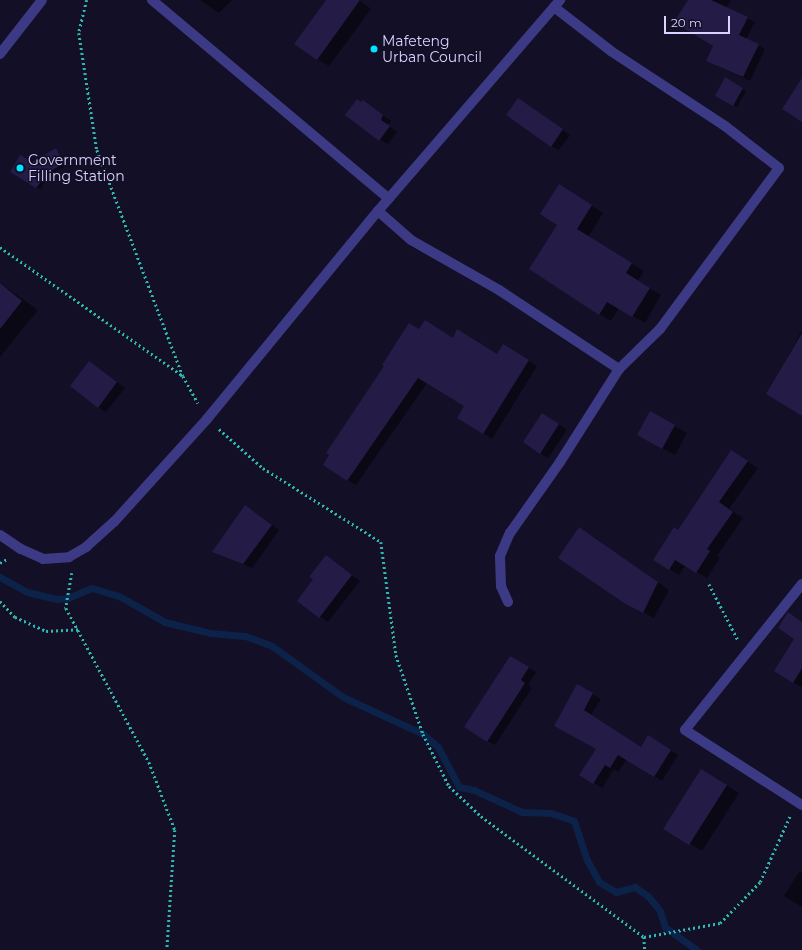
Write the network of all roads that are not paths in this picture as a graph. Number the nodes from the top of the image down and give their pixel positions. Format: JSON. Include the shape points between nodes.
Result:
{"nodes":[{"id":1,"x":42,"y":0,"type":"edge"},
{"id":2,"x":152,"y":0,"type":"edge"},
{"id":3,"x":557,"y":4,"type":"edge"},
{"id":4,"x":0,"y":54,"type":"edge"},
{"id":5,"x":389,"y":198,"type":"junction"},
{"id":6,"x":378,"y":211,"type":"junction"},
{"id":7,"x":619,"y":369,"type":"junction"},
{"id":8,"x":0,"y":535,"type":"edge"},
{"id":9,"x":802,"y":584,"type":"edge"},
{"id":10,"x":508,"y":602,"type":"dead end"},
{"id":11,"x":799,"y":803,"type":"edge"}],
"edges":[{"from":1,"to":4,"type":"street"},
{"from":2,"to":5,"type":"street"},
{"from":3,"to":5,"type":"street"},
{"from":3,"to":7,"type":"street","via":[[611,51],[725,126],[779,168],[660,329]]},
{"from":5,"to":6,"type":"street"},
{"from":6,"to":7,"type":"street","via":[[411,240],[499,290]]},
{"from":6,"to":8,"type":"street","via":[[207,419],[114,522],[86,547],[69,557],[43,559],[20,549]]},
{"from":7,"to":10,"type":"street","via":[[505,544],[500,556],[501,586]]},
{"from":9,"to":11,"type":"street","via":[[685,730]]}]}
